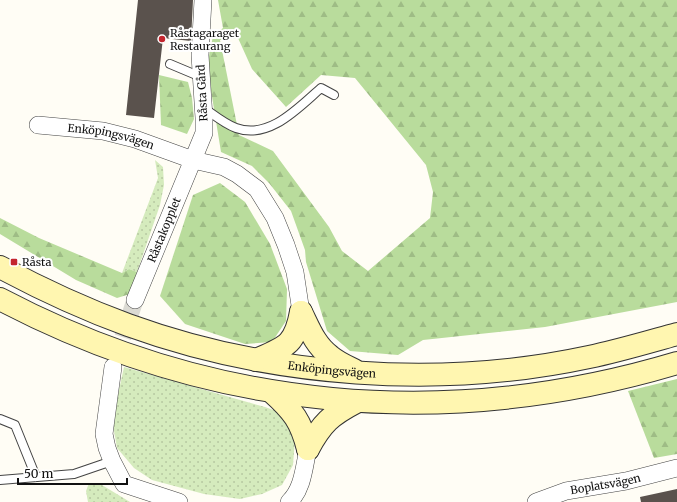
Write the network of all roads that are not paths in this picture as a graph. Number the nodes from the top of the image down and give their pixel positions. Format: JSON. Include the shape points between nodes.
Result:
{"nodes":[{"id":1,"x":203,"y":0,"type":"edge"},
{"id":2,"x":170,"y":64,"type":"dead end"},
{"id":3,"x":201,"y":77,"type":"junction"},
{"id":4,"x":334,"y":95,"type":"dead end"},
{"id":5,"x":204,"y":108,"type":"junction"},
{"id":6,"x":38,"y":125,"type":"dead end"},
{"id":7,"x":192,"y":160,"type":"junction"},
{"id":8,"x":0,"y":267,"type":"edge"},
{"id":9,"x":0,"y":299,"type":"edge"},
{"id":10,"x":135,"y":300,"type":"tunnel mouth"},
{"id":11,"x":301,"y":312,"type":"junction"},
{"id":12,"x":677,"y":334,"type":"edge"},
{"id":13,"x":256,"y":360,"type":"junction"},
{"id":14,"x":677,"y":363,"type":"edge"},
{"id":15,"x":113,"y":367,"type":"tunnel mouth"},
{"id":16,"x":357,"y":372,"type":"junction"},
{"id":17,"x":272,"y":392,"type":"junction"},
{"id":18,"x":356,"y":402,"type":"junction"},
{"id":19,"x":0,"y":419,"type":"edge"},
{"id":20,"x":308,"y":449,"type":"junction"},
{"id":21,"x":112,"y":461,"type":"junction"},
{"id":22,"x":677,"y":468,"type":"edge"},
{"id":23,"x":36,"y":478,"type":"junction"},
{"id":24,"x":0,"y":480,"type":"edge"},
{"id":25,"x":179,"y":502,"type":"edge"},
{"id":26,"x":290,"y":502,"type":"edge"},
{"id":27,"x":536,"y":502,"type":"edge"}],
"edges":[{"from":1,"to":3,"type":"street","name":"Råsta Gård"},
{"from":2,"to":3,"type":"lane"},
{"from":3,"to":5,"type":"street","name":"Råsta Gård"},
{"from":4,"to":5,"type":"lane","via":[[321,88],[287,117],[264,130],[245,131],[234,128]]},
{"from":5,"to":7,"type":"street","name":"Råsta Gård","via":[[204,133]]},
{"from":6,"to":7,"type":"street","name":"Enköpingsvägen","via":[[103,131],[135,139]]},
{"from":7,"to":10,"type":"street","name":"Råstakopplet"},
{"from":7,"to":11,"type":"street","name":"Enköpingsvägen","via":[[224,167],[257,189],[275,218],[286,245],[295,272]]},
{"from":8,"to":13,"type":"main road","name":"Enköpingsvägen","via":[[54,295],[128,326],[202,348]]},
{"from":9,"to":17,"type":"main road","via":[[28,314],[114,351],[206,378]]},
{"from":11,"to":13,"type":"main road","via":[[293,339],[285,347]]},
{"from":11,"to":16,"type":"main road","via":[[320,348]]},
{"from":12,"to":16,"type":"main road","name":"Enköpingsvägen","via":[[588,357],[517,369],[472,373]]},
{"from":13,"to":16,"type":"main road","name":"Enköpingsvägen"},
{"from":14,"to":18,"type":"main road","via":[[583,387],[538,394],[480,401]]},
{"from":15,"to":21,"type":"street","via":[[104,434]]},
{"from":17,"to":18,"type":"main road"},
{"from":17,"to":20,"type":"main road","via":[[297,418]]},
{"from":18,"to":20,"type":"main road","via":[[326,421]]},
{"from":19,"to":23,"type":"lane","via":[[15,425]]},
{"from":20,"to":26,"type":"street","via":[[300,489]]},
{"from":21,"to":23,"type":"lane","via":[[74,474]]},
{"from":21,"to":25,"type":"street","via":[[124,484]]},
{"from":22,"to":27,"type":"street","name":"Boplatsvägen","via":[[626,481],[566,491]]},
{"from":23,"to":24,"type":"lane"}]}
